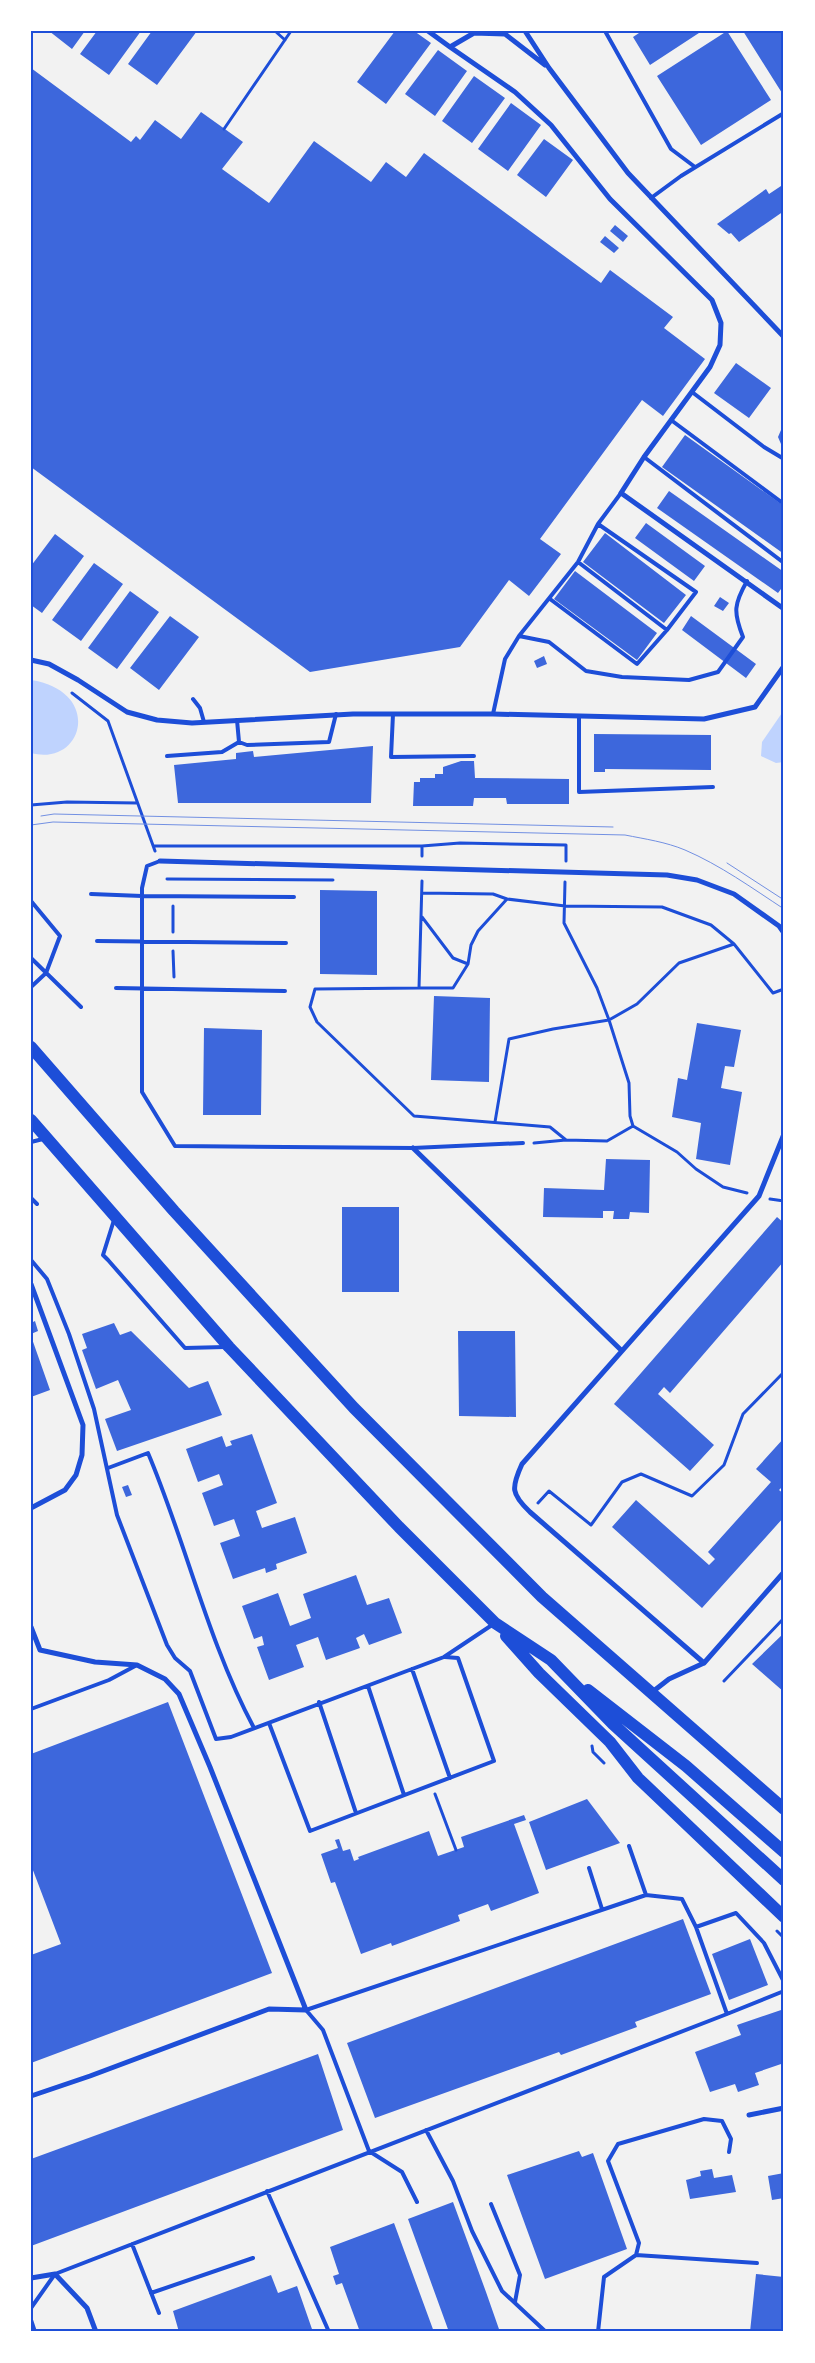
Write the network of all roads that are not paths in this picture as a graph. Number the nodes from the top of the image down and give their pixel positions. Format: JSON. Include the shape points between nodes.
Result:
{"nodes":[{"id":1,"x":428,"y":31,"type":"edge"},
{"id":2,"x":524,"y":31,"type":"edge"},
{"id":3,"x":605,"y":31,"type":"edge"},
{"id":4,"x":450,"y":47,"type":"junction"},
{"id":5,"x":549,"y":68,"type":"junction"},
{"id":6,"x":784,"y":113,"type":"edge"},
{"id":7,"x":695,"y":167,"type":"junction"},
{"id":8,"x":651,"y":198,"type":"junction"},
{"id":9,"x":784,"y":337,"type":"edge"},
{"id":10,"x":692,"y":392,"type":"junction"},
{"id":11,"x":671,"y":420,"type":"junction"},
{"id":12,"x":644,"y":457,"type":"junction"},
{"id":13,"x":784,"y":459,"type":"edge"},
{"id":14,"x":621,"y":493,"type":"junction"},
{"id":15,"x":784,"y":504,"type":"edge"},
{"id":16,"x":598,"y":524,"type":"junction"},
{"id":17,"x":578,"y":562,"type":"junction"},
{"id":18,"x":784,"y":563,"type":"edge"},
{"id":19,"x":747,"y":581,"type":"junction"},
{"id":20,"x":550,"y":599,"type":"junction"},
{"id":21,"x":784,"y":609,"type":"edge"},
{"id":22,"x":667,"y":630,"type":"junction"},
{"id":23,"x":519,"y":636,"type":"junction"},
{"id":24,"x":31,"y":660,"type":"edge"},
{"id":25,"x":784,"y":666,"type":"edge"},
{"id":26,"x":193,"y":699,"type":"dead end"},
{"id":27,"x":336,"y":714,"type":"junction"},
{"id":28,"x":393,"y":714,"type":"junction"},
{"id":29,"x":493,"y":714,"type":"junction"},
{"id":30,"x":579,"y":716,"type":"junction"},
{"id":31,"x":237,"y":720,"type":"junction"},
{"id":32,"x":204,"y":722,"type":"junction"},
{"id":33,"x":239,"y":742,"type":"junction"},
{"id":34,"x":167,"y":756,"type":"dead end"},
{"id":35,"x":474,"y":756,"type":"dead end"},
{"id":36,"x":713,"y":787,"type":"dead end"},
{"id":37,"x":160,"y":861,"type":"joint"},
{"id":38,"x":91,"y":894,"type":"dead end"},
{"id":39,"x":142,"y":896,"type":"junction"},
{"id":40,"x":294,"y":897,"type":"dead end"},
{"id":41,"x":31,"y":901,"type":"edge"},
{"id":42,"x":784,"y":933,"type":"edge"},
{"id":43,"x":97,"y":941,"type":"dead end"},
{"id":44,"x":142,"y":942,"type":"junction"},
{"id":45,"x":286,"y":943,"type":"dead end"},
{"id":46,"x":31,"y":958,"type":"edge"},
{"id":47,"x":46,"y":973,"type":"junction"},
{"id":48,"x":31,"y":987,"type":"edge"},
{"id":49,"x":116,"y":988,"type":"dead end"},
{"id":50,"x":142,"y":988,"type":"junction"},
{"id":51,"x":285,"y":991,"type":"dead end"},
{"id":52,"x":81,"y":1007,"type":"dead end"},
{"id":53,"x":31,"y":1048,"type":"edge"},
{"id":54,"x":31,"y":1120,"type":"edge"},
{"id":55,"x":784,"y":1134,"type":"edge"},
{"id":56,"x":46,"y":1138,"type":"junction"},
{"id":57,"x":31,"y":1142,"type":"edge"},
{"id":58,"x":523,"y":1143,"type":"road end"},
{"id":59,"x":413,"y":1148,"type":"junction"},
{"id":60,"x":31,"y":1198,"type":"edge"},
{"id":61,"x":37,"y":1204,"type":"dead end"},
{"id":62,"x":115,"y":1218,"type":"junction"},
{"id":63,"x":31,"y":1260,"type":"edge"},
{"id":64,"x":31,"y":1284,"type":"edge"},
{"id":65,"x":229,"y":1347,"type":"junction"},
{"id":66,"x":621,"y":1350,"type":"junction"},
{"id":67,"x":108,"y":1468,"type":"junction"},
{"id":68,"x":31,"y":1508,"type":"edge"},
{"id":69,"x":784,"y":1572,"type":"edge"},
{"id":70,"x":495,"y":1623,"type":"junction"},
{"id":71,"x":31,"y":1627,"type":"edge"},
{"id":72,"x":444,"y":1657,"type":"junction"},
{"id":73,"x":551,"y":1660,"type":"junction"},
{"id":74,"x":704,"y":1663,"type":"junction"},
{"id":75,"x":137,"y":1666,"type":"junction"},
{"id":76,"x":412,"y":1669,"type":"junction"},
{"id":77,"x":368,"y":1686,"type":"junction"},
{"id":78,"x":651,"y":1693,"type":"junction"},
{"id":79,"x":319,"y":1702,"type":"junction"},
{"id":80,"x":31,"y":1709,"type":"edge"},
{"id":81,"x":269,"y":1723,"type":"junction"},
{"id":82,"x":254,"y":1728,"type":"junction"},
{"id":83,"x":450,"y":1778,"type":"junction"},
{"id":84,"x":404,"y":1795,"type":"junction"},
{"id":85,"x":784,"y":1809,"type":"edge"},
{"id":86,"x":356,"y":1813,"type":"junction"},
{"id":87,"x":629,"y":1846,"type":"dead end"},
{"id":88,"x":784,"y":1852,"type":"edge"},
{"id":89,"x":589,"y":1868,"type":"dead end"},
{"id":90,"x":784,"y":1880,"type":"edge"},
{"id":91,"x":646,"y":1895,"type":"junction"},
{"id":92,"x":602,"y":1909,"type":"junction"},
{"id":93,"x":784,"y":1917,"type":"edge"},
{"id":94,"x":696,"y":1927,"type":"junction"},
{"id":95,"x":784,"y":1982,"type":"edge"},
{"id":96,"x":784,"y":1991,"type":"edge"},
{"id":97,"x":306,"y":2010,"type":"junction"},
{"id":98,"x":727,"y":2014,"type":"junction"},
{"id":99,"x":31,"y":2096,"type":"edge"},
{"id":100,"x":784,"y":2108,"type":"edge"},
{"id":101,"x":749,"y":2115,"type":"dead end"},
{"id":102,"x":426,"y":2130,"type":"junction"},
{"id":103,"x":369,"y":2151,"type":"junction"},
{"id":104,"x":729,"y":2152,"type":"dead end"},
{"id":105,"x":267,"y":2191,"type":"junction"},
{"id":106,"x":417,"y":2202,"type":"dead end"},
{"id":107,"x":491,"y":2204,"type":"dead end"},
{"id":108,"x":132,"y":2244,"type":"junction"},
{"id":109,"x":636,"y":2255,"type":"junction"},
{"id":110,"x":252,"y":2258,"type":"dead end"},
{"id":111,"x":757,"y":2263,"type":"dead end"},
{"id":112,"x":54,"y":2274,"type":"junction"},
{"id":113,"x":31,"y":2278,"type":"edge"},
{"id":114,"x":151,"y":2293,"type":"junction"},
{"id":115,"x":515,"y":2302,"type":"junction"},
{"id":116,"x":31,"y":2308,"type":"edge"},
{"id":117,"x":159,"y":2313,"type":"dead end"},
{"id":118,"x":31,"y":2320,"type":"edge"},
{"id":119,"x":35,"y":2332,"type":"edge"},
{"id":120,"x":96,"y":2332,"type":"edge"},
{"id":121,"x":329,"y":2332,"type":"edge"},
{"id":122,"x":546,"y":2332,"type":"edge"},
{"id":123,"x":598,"y":2332,"type":"edge"}],
"edges":[{"from":1,"to":4,"type":"street"},
{"from":2,"to":5,"type":"street"},
{"from":3,"to":7,"type":"lane","via":[[671,149]]},
{"from":4,"to":5,"type":"street","via":[[474,33],[504,34]]},
{"from":4,"to":10,"type":"street","via":[[515,92],[551,125],[610,199],[712,300],[721,323],[720,345],[710,367]]},
{"from":5,"to":8,"type":"street","via":[[628,173]]},
{"from":6,"to":7,"type":"lane"},
{"from":7,"to":8,"type":"lane"},
{"from":8,"to":9,"type":"street"},
{"from":10,"to":11,"type":"street"},
{"from":10,"to":13,"type":"lane"},
{"from":11,"to":12,"type":"street"},
{"from":11,"to":15,"type":"lane"},
{"from":12,"to":14,"type":"street"},
{"from":12,"to":18,"type":"lane"},
{"from":14,"to":16,"type":"lane"},
{"from":14,"to":19,"type":"street"},
{"from":16,"to":17,"type":"lane"},
{"from":16,"to":22,"type":"lane","via":[[696,592]]},
{"from":17,"to":20,"type":"lane"},
{"from":17,"to":22,"type":"lane"},
{"from":19,"to":21,"type":"street"},
{"from":19,"to":23,"type":"lane","via":[[736,600],[735,618],[743,637],[718,672],[689,680],[622,677],[586,671],[549,642]]},
{"from":20,"to":22,"type":"lane","via":[[637,664]]},
{"from":20,"to":23,"type":"lane"},
{"from":23,"to":29,"type":"lane","via":[[505,659]]},
{"from":24,"to":32,"type":"street","via":[[49,664],[127,712],[157,720]]},
{"from":25,"to":30,"type":"street","via":[[755,707],[704,719]]},
{"from":26,"to":32,"type":"lane"},
{"from":27,"to":28,"type":"street"},
{"from":27,"to":31,"type":"street"},
{"from":27,"to":33,"type":"lane","via":[[329,742],[246,745]]},
{"from":28,"to":29,"type":"street"},
{"from":28,"to":35,"type":"lane","via":[[391,757]]},
{"from":29,"to":30,"type":"street"},
{"from":30,"to":36,"type":"lane","via":[[579,792]]},
{"from":31,"to":32,"type":"street"},
{"from":31,"to":33,"type":"lane"},
{"from":33,"to":34,"type":"lane","via":[[222,752]]},
{"from":37,"to":39,"type":"lane","via":[[147,866]]},
{"from":37,"to":42,"type":"street","via":[[667,875],[697,880],[734,894]]},
{"from":38,"to":39,"type":"lane"},
{"from":39,"to":40,"type":"lane"},
{"from":39,"to":44,"type":"lane"},
{"from":41,"to":47,"type":"lane","via":[[60,936]]},
{"from":43,"to":44,"type":"lane"},
{"from":44,"to":45,"type":"lane"},
{"from":44,"to":50,"type":"lane"},
{"from":46,"to":47,"type":"lane"},
{"from":47,"to":48,"type":"lane"},
{"from":47,"to":52,"type":"lane"},
{"from":49,"to":50,"type":"lane"},
{"from":50,"to":51,"type":"lane"},
{"from":50,"to":59,"type":"lane","via":[[142,1092],[175,1146]]},
{"from":53,"to":78,"type":"main road","via":[[354,1408],[542,1597]]},
{"from":54,"to":56,"type":"main road"},
{"from":55,"to":66,"type":"street","via":[[758,1196]]},
{"from":56,"to":57,"type":"lane"},
{"from":56,"to":62,"type":"main road"},
{"from":58,"to":59,"type":"lane"},
{"from":59,"to":66,"type":"street"},
{"from":60,"to":61,"type":"lane"},
{"from":62,"to":65,"type":"main road"},
{"from":62,"to":65,"type":"lane","via":[[104,1255],[185,1348]]},
{"from":63,"to":67,"type":"lane","via":[[47,1279],[69,1334],[94,1409]]},
{"from":64,"to":68,"type":"street","via":[[83,1425],[82,1455],[76,1475],[65,1490]]},
{"from":65,"to":70,"type":"main road","via":[[392,1520]]},
{"from":66,"to":74,"type":"street","via":[[522,1464],[514,1482],[516,1498]]},
{"from":67,"to":82,"type":"lane","via":[[117,1514],[167,1645],[175,1658],[190,1671],[216,1739]]},
{"from":67,"to":82,"type":"lane","via":[[148,1453],[238,1695]]},
{"from":69,"to":74,"type":"street"},
{"from":70,"to":72,"type":"lane"},
{"from":70,"to":73,"type":"main road"},
{"from":70,"to":93,"type":"main road","via":[[539,1673],[610,1742],[638,1778]]},
{"from":71,"to":75,"type":"street","via":[[40,1650],[95,1662]]},
{"from":72,"to":76,"type":"lane"},
{"from":72,"to":83,"type":"lane","via":[[458,1658],[494,1761]]},
{"from":73,"to":88,"type":"main road","via":[[686,1766]]},
{"from":73,"to":90,"type":"main road","via":[[613,1724]]},
{"from":74,"to":78,"type":"street","via":[[669,1679]]},
{"from":75,"to":80,"type":"lane"},
{"from":75,"to":97,"type":"street","via":[[165,1679],[179,1694]]},
{"from":76,"to":77,"type":"lane"},
{"from":76,"to":83,"type":"lane"},
{"from":77,"to":79,"type":"lane"},
{"from":77,"to":84,"type":"lane"},
{"from":78,"to":85,"type":"main road"},
{"from":79,"to":81,"type":"lane"},
{"from":79,"to":86,"type":"lane"},
{"from":81,"to":82,"type":"lane"},
{"from":81,"to":86,"type":"lane","via":[[310,1831]]},
{"from":83,"to":84,"type":"lane"},
{"from":84,"to":86,"type":"lane"},
{"from":87,"to":91,"type":"lane"},
{"from":89,"to":92,"type":"lane"},
{"from":91,"to":92,"type":"lane"},
{"from":91,"to":94,"type":"lane","via":[[682,1899]]},
{"from":92,"to":97,"type":"lane"},
{"from":94,"to":95,"type":"lane","via":[[736,1913],[764,1944]]},
{"from":94,"to":98,"type":"lane"},
{"from":96,"to":98,"type":"lane"},
{"from":97,"to":99,"type":"street","via":[[269,2009]]},
{"from":97,"to":103,"type":"lane","via":[[323,2030]]},
{"from":98,"to":102,"type":"lane"},
{"from":100,"to":101,"type":"street"},
{"from":102,"to":103,"type":"lane"},
{"from":102,"to":115,"type":"lane","via":[[453,2181],[472,2231],[502,2291]]},
{"from":103,"to":105,"type":"lane"},
{"from":103,"to":106,"type":"lane","via":[[402,2172]]},
{"from":104,"to":109,"type":"lane","via":[[731,2139],[722,2120],[704,2119],[618,2144],[608,2160],[639,2243]]},
{"from":105,"to":108,"type":"lane"},
{"from":105,"to":121,"type":"lane"},
{"from":107,"to":115,"type":"lane","via":[[520,2275]]},
{"from":108,"to":112,"type":"lane"},
{"from":108,"to":114,"type":"lane"},
{"from":109,"to":111,"type":"lane"},
{"from":109,"to":123,"type":"lane","via":[[604,2277]]},
{"from":110,"to":114,"type":"lane"},
{"from":112,"to":113,"type":"street"},
{"from":112,"to":116,"type":"lane"},
{"from":112,"to":120,"type":"street","via":[[87,2308]]},
{"from":114,"to":117,"type":"lane"},
{"from":115,"to":122,"type":"lane"},
{"from":118,"to":119,"type":"lane"}]}
